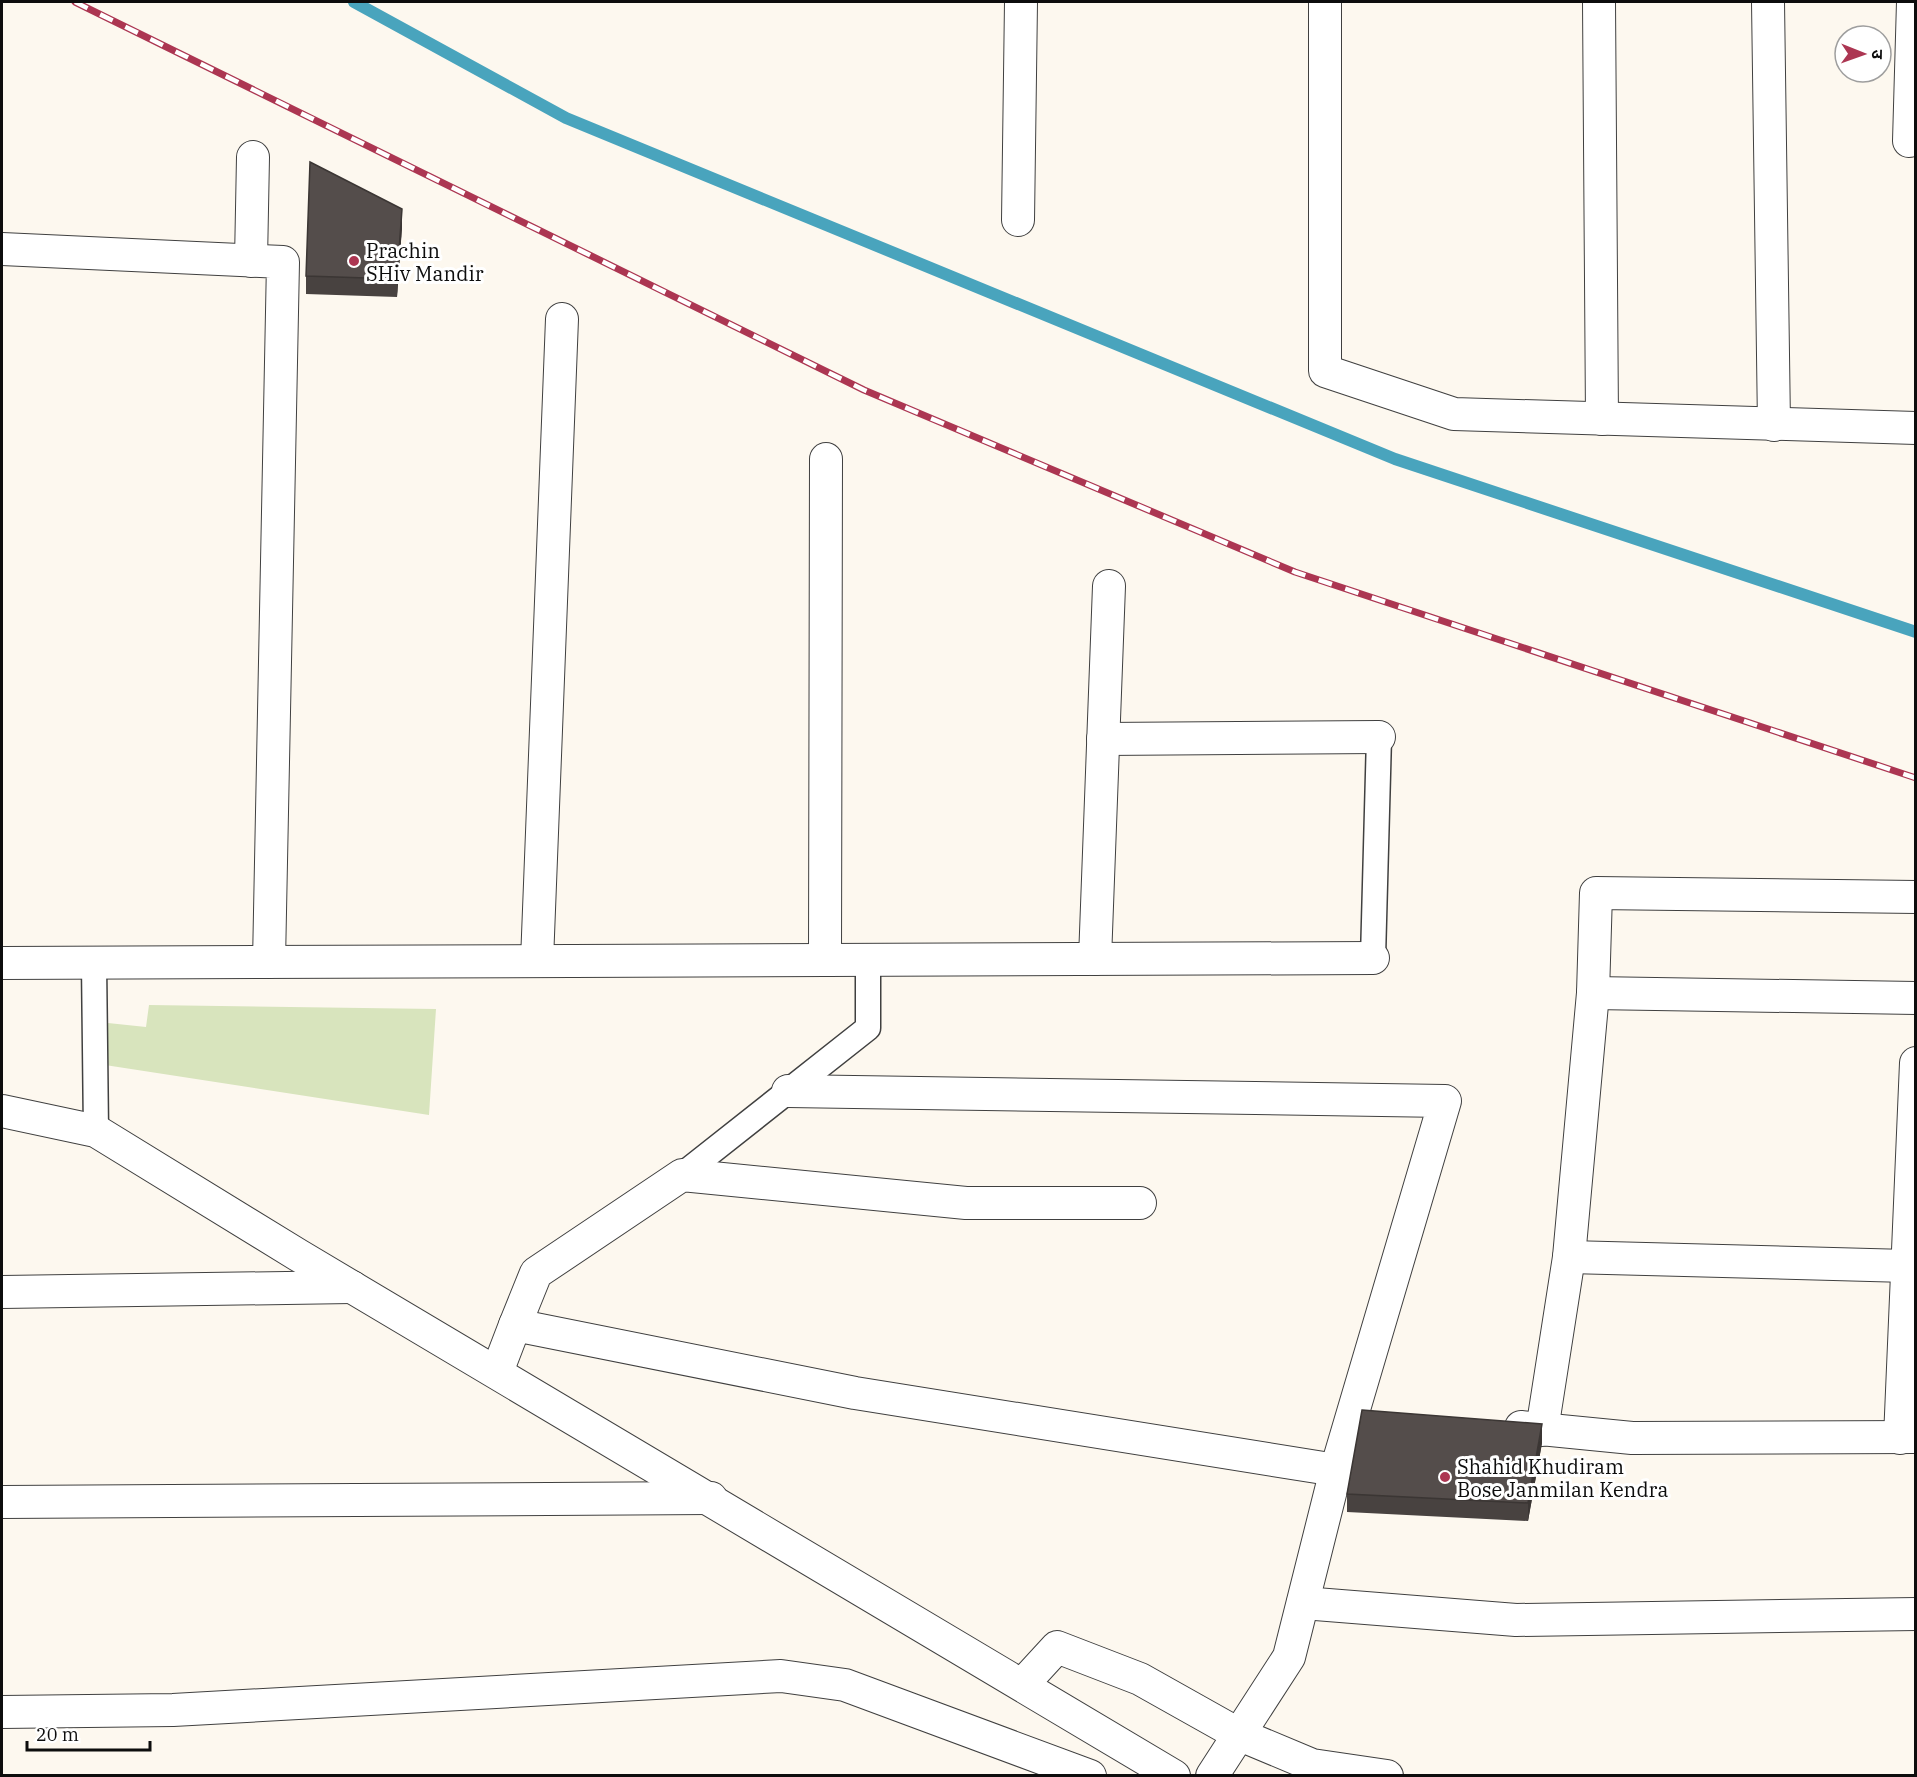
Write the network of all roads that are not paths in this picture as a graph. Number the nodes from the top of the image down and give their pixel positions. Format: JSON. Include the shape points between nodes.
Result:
{"nodes":[{"id":1,"x":1021,"y":2,"type":"edge"},
{"id":2,"x":1325,"y":2,"type":"edge"},
{"id":3,"x":1599,"y":2,"type":"edge"},
{"id":4,"x":1768,"y":2,"type":"edge"},
{"id":5,"x":1913,"y":2,"type":"edge"},
{"id":6,"x":1909,"y":141,"type":"dead end"},
{"id":7,"x":253,"y":157,"type":"dead end"},
{"id":8,"x":1018,"y":220,"type":"dead end"},
{"id":9,"x":2,"y":249,"type":"edge"},
{"id":10,"x":251,"y":261,"type":"junction"},
{"id":11,"x":562,"y":319,"type":"dead end"},
{"id":12,"x":1602,"y":419,"type":"junction"},
{"id":13,"x":1774,"y":425,"type":"junction"},
{"id":14,"x":1916,"y":428,"type":"edge"},
{"id":15,"x":826,"y":459,"type":"dead end"},
{"id":16,"x":1108,"y":586,"type":"dead end"},
{"id":17,"x":1379,"y":737,"type":"joint"},
{"id":18,"x":1103,"y":738,"type":"junction"},
{"id":19,"x":1916,"y":897,"type":"edge"},
{"id":20,"x":1373,"y":958,"type":"joint"},
{"id":21,"x":1095,"y":959,"type":"junction"},
{"id":22,"x":825,"y":960,"type":"junction"},
{"id":23,"x":868,"y":960,"type":"junction"},
{"id":24,"x":537,"y":961,"type":"junction"},
{"id":25,"x":270,"y":962,"type":"junction"},
{"id":26,"x":2,"y":963,"type":"edge"},
{"id":27,"x":94,"y":963,"type":"junction"},
{"id":28,"x":1593,"y":993,"type":"junction"},
{"id":29,"x":1916,"y":998,"type":"edge"},
{"id":30,"x":1916,"y":1063,"type":"edge"},
{"id":31,"x":788,"y":1091,"type":"junction"},
{"id":32,"x":2,"y":1111,"type":"edge"},
{"id":33,"x":96,"y":1131,"type":"junction"},
{"id":34,"x":682,"y":1175,"type":"junction"},
{"id":35,"x":1140,"y":1203,"type":"dead end"},
{"id":36,"x":1569,"y":1257,"type":"junction"},
{"id":37,"x":1907,"y":1266,"type":"junction"},
{"id":38,"x":352,"y":1287,"type":"junction"},
{"id":39,"x":2,"y":1292,"type":"edge"},
{"id":40,"x":515,"y":1325,"type":"junction"},
{"id":41,"x":497,"y":1372,"type":"junction"},
{"id":42,"x":1495,"y":1425,"type":"edge"},
{"id":43,"x":1542,"y":1430,"type":"junction"},
{"id":44,"x":1908,"y":1437,"type":"edge"},
{"id":45,"x":1336,"y":1470,"type":"junction"},
{"id":46,"x":711,"y":1498,"type":"junction"},
{"id":47,"x":2,"y":1502,"type":"edge"},
{"id":48,"x":1303,"y":1604,"type":"junction"},
{"id":49,"x":1916,"y":1614,"type":"edge"},
{"id":50,"x":1023,"y":1684,"type":"junction"},
{"id":51,"x":2,"y":1712,"type":"edge"},
{"id":52,"x":1238,"y":1734,"type":"junction"},
{"id":53,"x":1090,"y":1776,"type":"edge"},
{"id":54,"x":1174,"y":1776,"type":"edge"},
{"id":55,"x":1212,"y":1776,"type":"edge"},
{"id":56,"x":1386,"y":1776,"type":"edge"}],
"edges":[{"from":1,"to":8,"type":"street"},
{"from":2,"to":12,"type":"street","via":[[1325,371],[1454,414]]},
{"from":3,"to":12,"type":"street"},
{"from":4,"to":13,"type":"street"},
{"from":5,"to":6,"type":"street"},
{"from":7,"to":10,"type":"street"},
{"from":9,"to":10,"type":"street"},
{"from":10,"to":25,"type":"street","via":[[283,262]]},
{"from":11,"to":24,"type":"street"},
{"from":12,"to":13,"type":"street"},
{"from":13,"to":14,"type":"street"},
{"from":15,"to":22,"type":"street"},
{"from":16,"to":18,"type":"street"},
{"from":17,"to":18,"type":"street"},
{"from":17,"to":20,"type":"street"},
{"from":18,"to":21,"type":"street"},
{"from":19,"to":28,"type":"street","via":[[1596,893]]},
{"from":20,"to":21,"type":"street"},
{"from":21,"to":23,"type":"street"},
{"from":22,"to":23,"type":"street"},
{"from":22,"to":24,"type":"street"},
{"from":23,"to":31,"type":"street","via":[[868,1028]]},
{"from":24,"to":25,"type":"street"},
{"from":25,"to":27,"type":"street"},
{"from":26,"to":27,"type":"street"},
{"from":27,"to":33,"type":"street"},
{"from":28,"to":29,"type":"street"},
{"from":28,"to":36,"type":"street"},
{"from":30,"to":37,"type":"street"},
{"from":31,"to":34,"type":"street"},
{"from":31,"to":45,"type":"street","via":[[1445,1101],[1366,1412]]},
{"from":32,"to":33,"type":"street"},
{"from":33,"to":38,"type":"street"},
{"from":34,"to":35,"type":"street","via":[[966,1203]]},
{"from":34,"to":40,"type":"street","via":[[536,1273]]},
{"from":36,"to":37,"type":"street"},
{"from":36,"to":43,"type":"street"},
{"from":37,"to":44,"type":"street"},
{"from":38,"to":39,"type":"street"},
{"from":38,"to":41,"type":"street"},
{"from":40,"to":41,"type":"street"},
{"from":40,"to":45,"type":"street","via":[[855,1393]]},
{"from":41,"to":46,"type":"street"},
{"from":42,"to":43,"type":"street"},
{"from":43,"to":44,"type":"street","via":[[1632,1438]]},
{"from":45,"to":48,"type":"street"},
{"from":46,"to":47,"type":"street"},
{"from":46,"to":50,"type":"street"},
{"from":48,"to":49,"type":"street","via":[[1516,1620]]},
{"from":48,"to":52,"type":"street","via":[[1289,1657]]},
{"from":50,"to":52,"type":"street","via":[[1057,1647],[1140,1679]]},
{"from":50,"to":54,"type":"street"},
{"from":51,"to":53,"type":"street","via":[[173,1710],[781,1676],[844,1685]]},
{"from":52,"to":55,"type":"street"},
{"from":52,"to":56,"type":"street","via":[[1312,1765]]}]}
